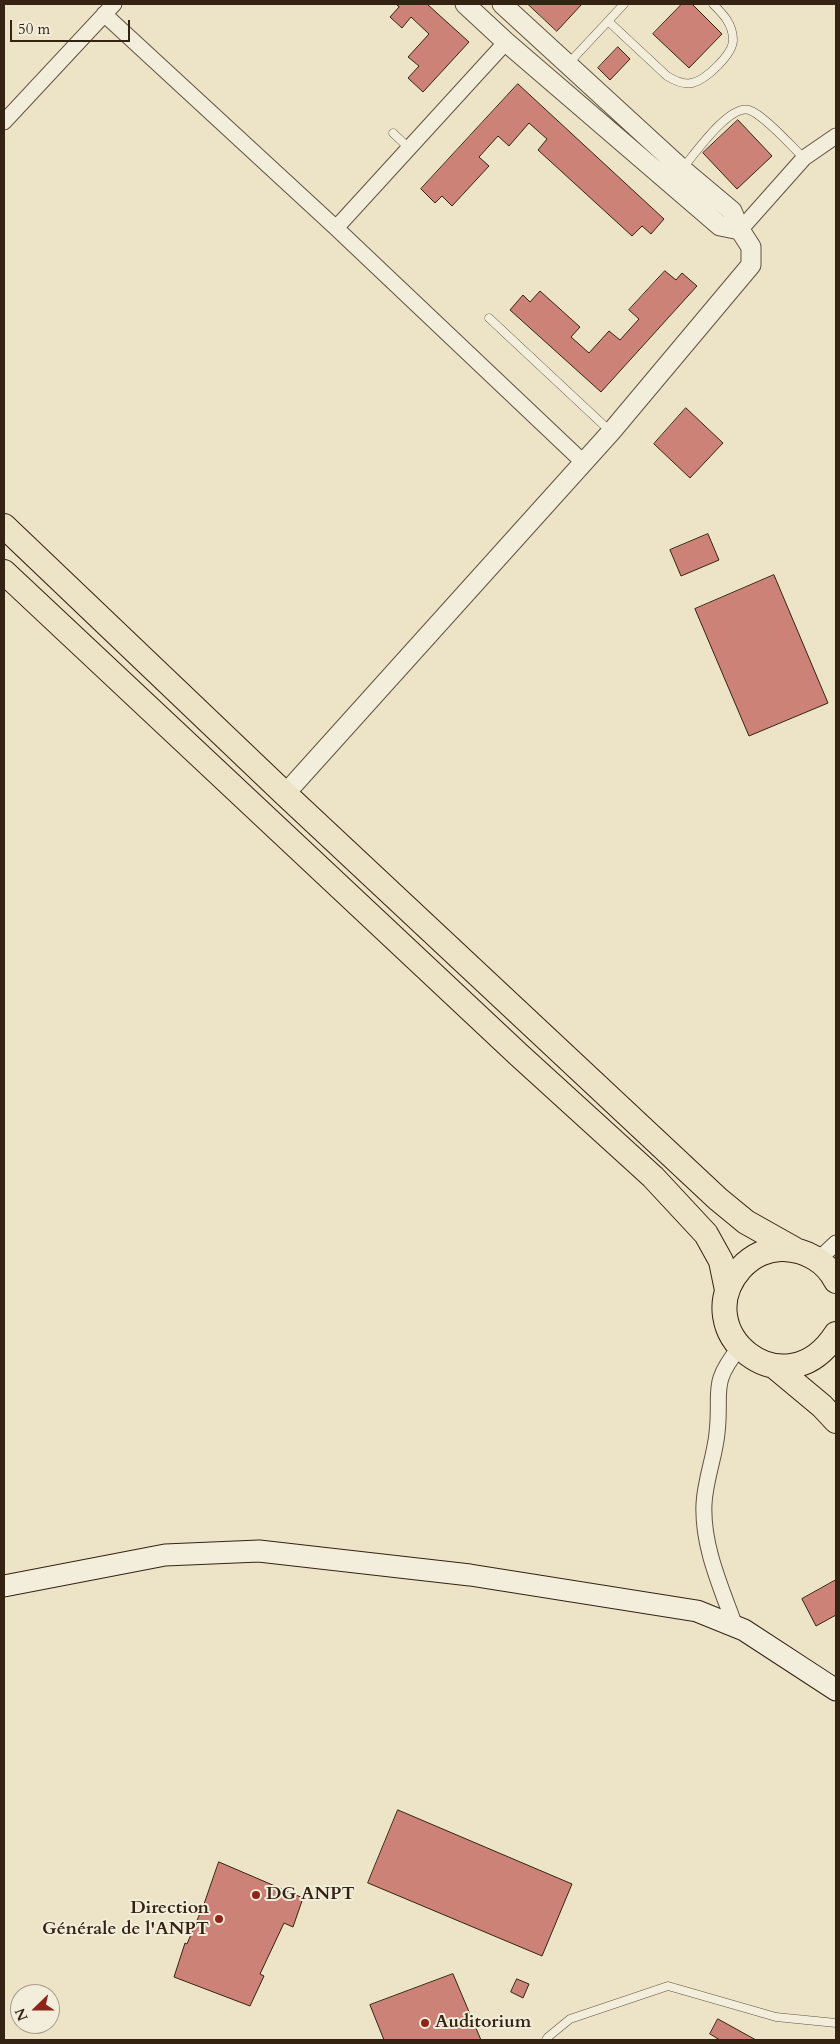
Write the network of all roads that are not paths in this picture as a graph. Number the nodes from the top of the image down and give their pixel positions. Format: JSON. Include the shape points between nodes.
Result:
{"nodes":[{"id":1,"x":466,"y":4,"type":"edge"},
{"id":2,"x":502,"y":4,"type":"edge"},
{"id":3,"x":624,"y":4,"type":"edge"},
{"id":4,"x":713,"y":4,"type":"edge"},
{"id":5,"x":109,"y":9,"type":"edge"},
{"id":6,"x":608,"y":21,"type":"junction"},
{"id":7,"x":506,"y":42,"type":"junction"},
{"id":8,"x":568,"y":64,"type":"junction"},
{"id":9,"x":4,"y":122,"type":"edge"},
{"id":10,"x":393,"y":133,"type":"dead end"},
{"id":11,"x":836,"y":136,"type":"edge"},
{"id":12,"x":409,"y":148,"type":"junction"},
{"id":13,"x":804,"y":158,"type":"junction"},
{"id":14,"x":682,"y":169,"type":"junction"},
{"id":15,"x":336,"y":228,"type":"junction"},
{"id":16,"x":740,"y":230,"type":"junction"},
{"id":17,"x":489,"y":318,"type":"dead end"},
{"id":18,"x":611,"y":432,"type":"junction"},
{"id":19,"x":583,"y":462,"type":"junction"},
{"id":20,"x":4,"y":526,"type":"edge"},
{"id":21,"x":4,"y":572,"type":"edge"},
{"id":22,"x":285,"y":794,"type":"junction"},
{"id":23,"x":718,"y":1199,"type":"junction"},
{"id":24,"x":696,"y":1222,"type":"junction"},
{"id":25,"x":836,"y":1243,"type":"edge"},
{"id":26,"x":794,"y":1249,"type":"junction"},
{"id":27,"x":818,"y":1260,"type":"junction"},
{"id":28,"x":836,"y":1281,"type":"edge"},
{"id":29,"x":727,"y":1290,"type":"junction"},
{"id":30,"x":836,"y":1334,"type":"edge"},
{"id":31,"x":740,"y":1347,"type":"junction"},
{"id":32,"x":774,"y":1366,"type":"junction"},
{"id":33,"x":836,"y":1421,"type":"edge"},
{"id":34,"x":4,"y":1586,"type":"edge"},
{"id":35,"x":735,"y":1626,"type":"junction"},
{"id":36,"x":836,"y":1690,"type":"edge"},
{"id":37,"x":836,"y":2023,"type":"edge"},
{"id":38,"x":546,"y":2040,"type":"edge"}],
"edges":[{"from":1,"to":7,"type":"street"},
{"from":2,"to":8,"type":"street"},
{"from":3,"to":6,"type":"lane"},
{"from":4,"to":6,"type":"lane","via":[[731,27],[733,42],[723,60],[703,79],[691,84],[677,82],[667,76]]},
{"from":5,"to":9,"type":"street"},
{"from":5,"to":15,"type":"street"},
{"from":6,"to":8,"type":"lane"},
{"from":7,"to":12,"type":"street"},
{"from":7,"to":16,"type":"street","via":[[720,226]]},
{"from":8,"to":14,"type":"street"},
{"from":10,"to":12,"type":"lane"},
{"from":11,"to":13,"type":"street"},
{"from":12,"to":15,"type":"street"},
{"from":13,"to":14,"type":"lane","via":[[759,115],[740,109],[728,117]]},
{"from":13,"to":16,"type":"street"},
{"from":14,"to":16,"type":"street","via":[[732,211]]},
{"from":15,"to":19,"type":"street"},
{"from":16,"to":18,"type":"street","via":[[751,247],[751,265]]},
{"from":17,"to":18,"type":"lane"},
{"from":18,"to":19,"type":"street"},
{"from":19,"to":22,"type":"street"},
{"from":20,"to":22,"type":"main road"},
{"from":21,"to":24,"type":"main road","via":[[652,1177]]},
{"from":22,"to":23,"type":"main road"},
{"from":23,"to":24,"type":"main road"},
{"from":23,"to":26,"type":"main road","via":[[746,1222]]},
{"from":24,"to":29,"type":"main road","via":[[717,1254]]},
{"from":25,"to":27,"type":"street"},
{"from":26,"to":27,"type":"main road"},
{"from":26,"to":29,"type":"main road","via":[[760,1253],[746,1262]]},
{"from":27,"to":28,"type":"main road"},
{"from":29,"to":31,"type":"main road","via":[[725,1314],[732,1337]]},
{"from":30,"to":32,"type":"main road","via":[[817,1356],[804,1363]]},
{"from":31,"to":32,"type":"main road","via":[[761,1362]]},
{"from":31,"to":35,"type":"street","via":[[727,1363],[718,1387],[716,1445],[704,1502],[706,1539],[711,1559]]},
{"from":32,"to":33,"type":"main road"},
{"from":34,"to":35,"type":"main road","via":[[165,1554],[259,1551],[470,1575],[697,1611]]},
{"from":35,"to":36,"type":"main road"},
{"from":37,"to":38,"type":"lane","via":[[776,2017],[668,1986],[570,2019]]}]}
